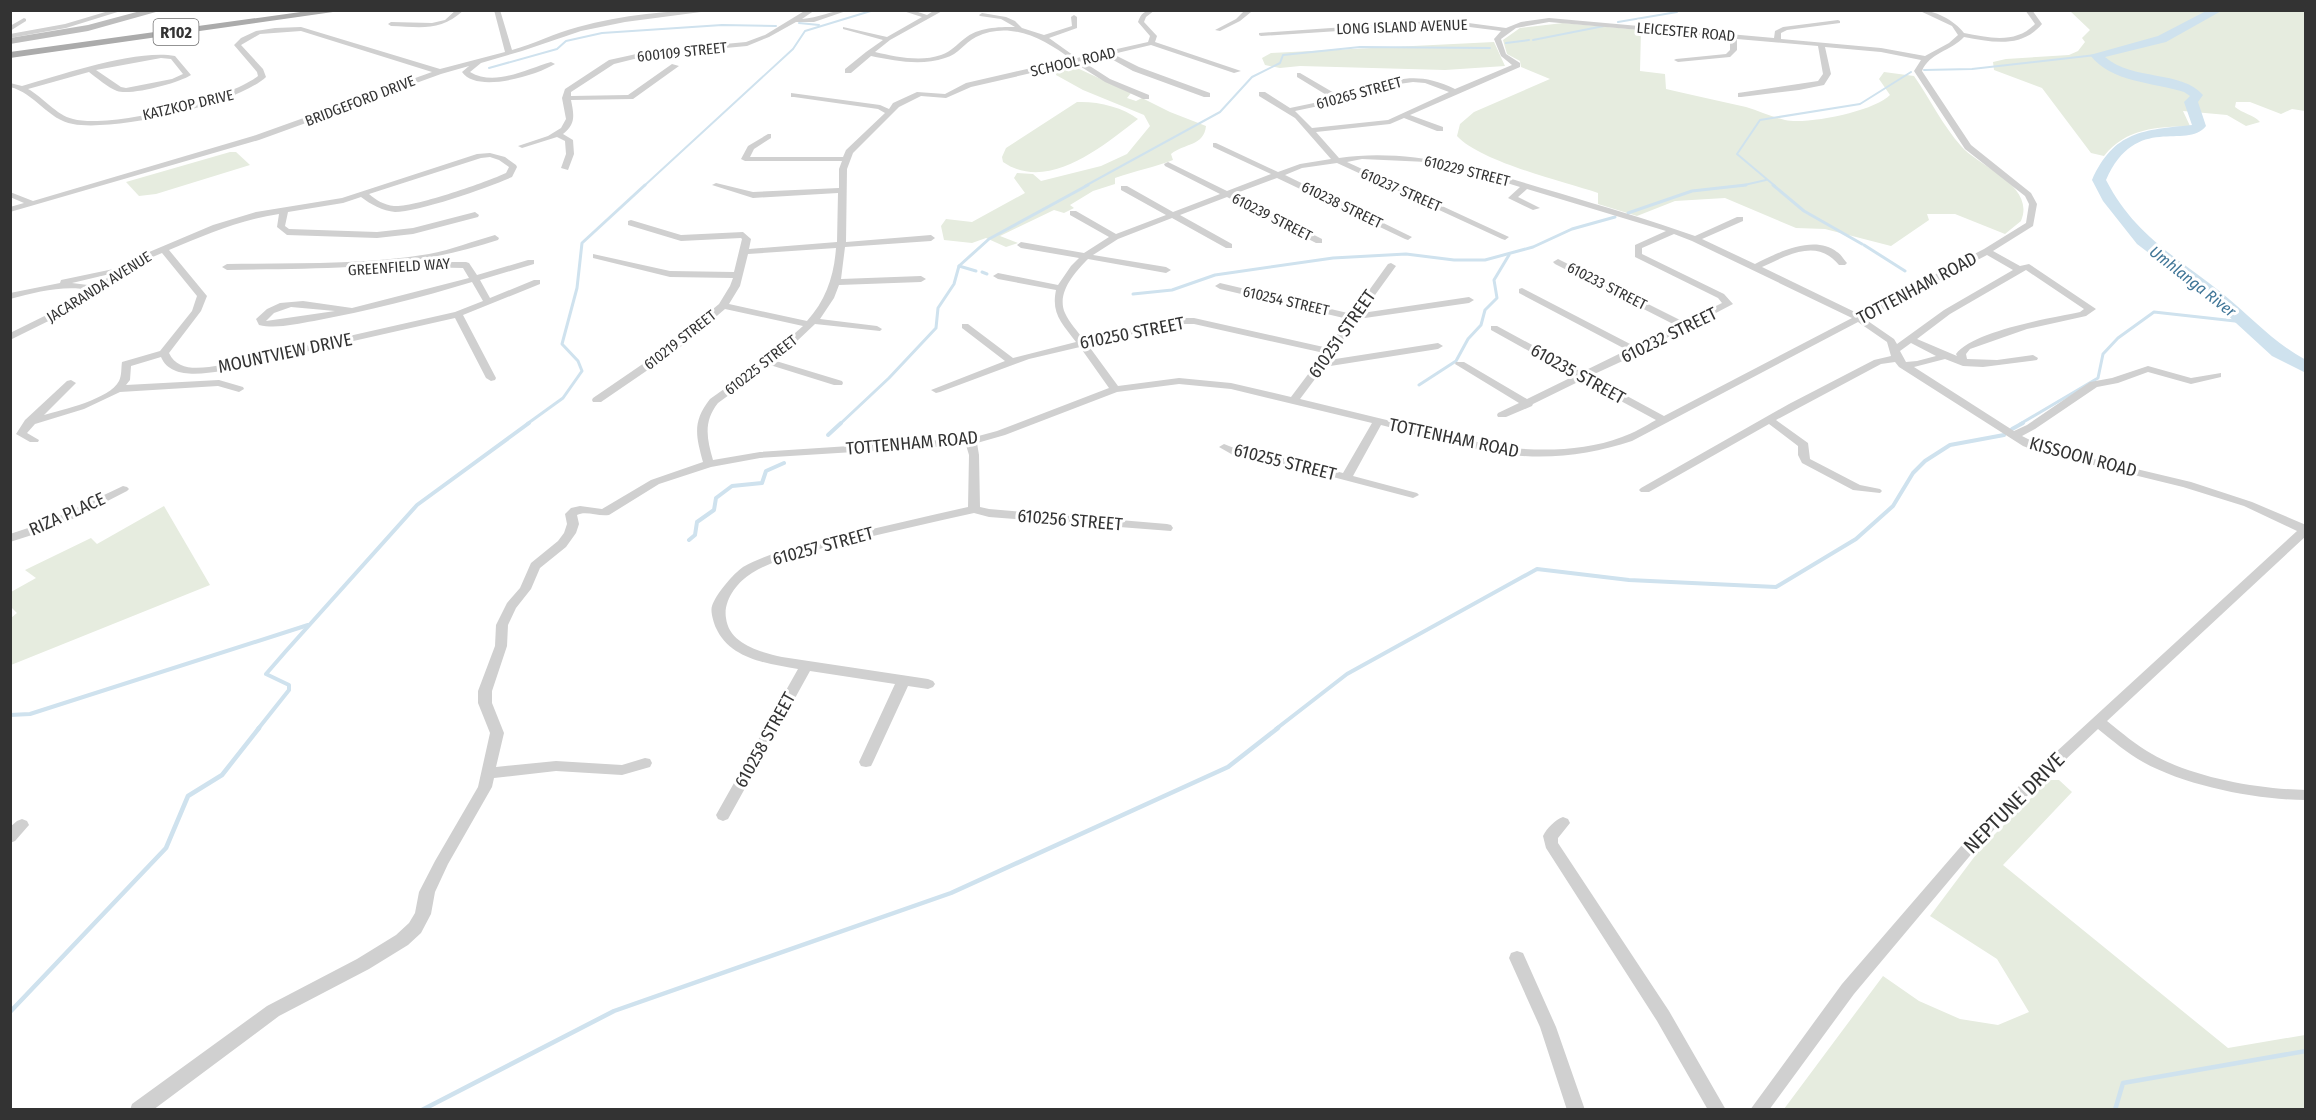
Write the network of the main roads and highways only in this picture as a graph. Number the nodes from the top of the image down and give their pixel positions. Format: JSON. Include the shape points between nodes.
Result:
{"nodes":[{"id":1,"x":158,"y":10,"type":"edge"},
{"id":2,"x":305,"y":10,"type":"edge"},
{"id":3,"x":342,"y":10,"type":"edge"},
{"id":4,"x":10,"y":41,"type":"edge"},
{"id":5,"x":10,"y":50,"type":"edge"},
{"id":6,"x":10,"y":55,"type":"edge"}],
"edges":[{"from":1,"to":4,"type":"main road","via":[[88,28]]},
{"from":2,"to":5,"type":"main road","number":"R102"},
{"from":3,"to":6,"type":"main road","number":"R102"}]}
